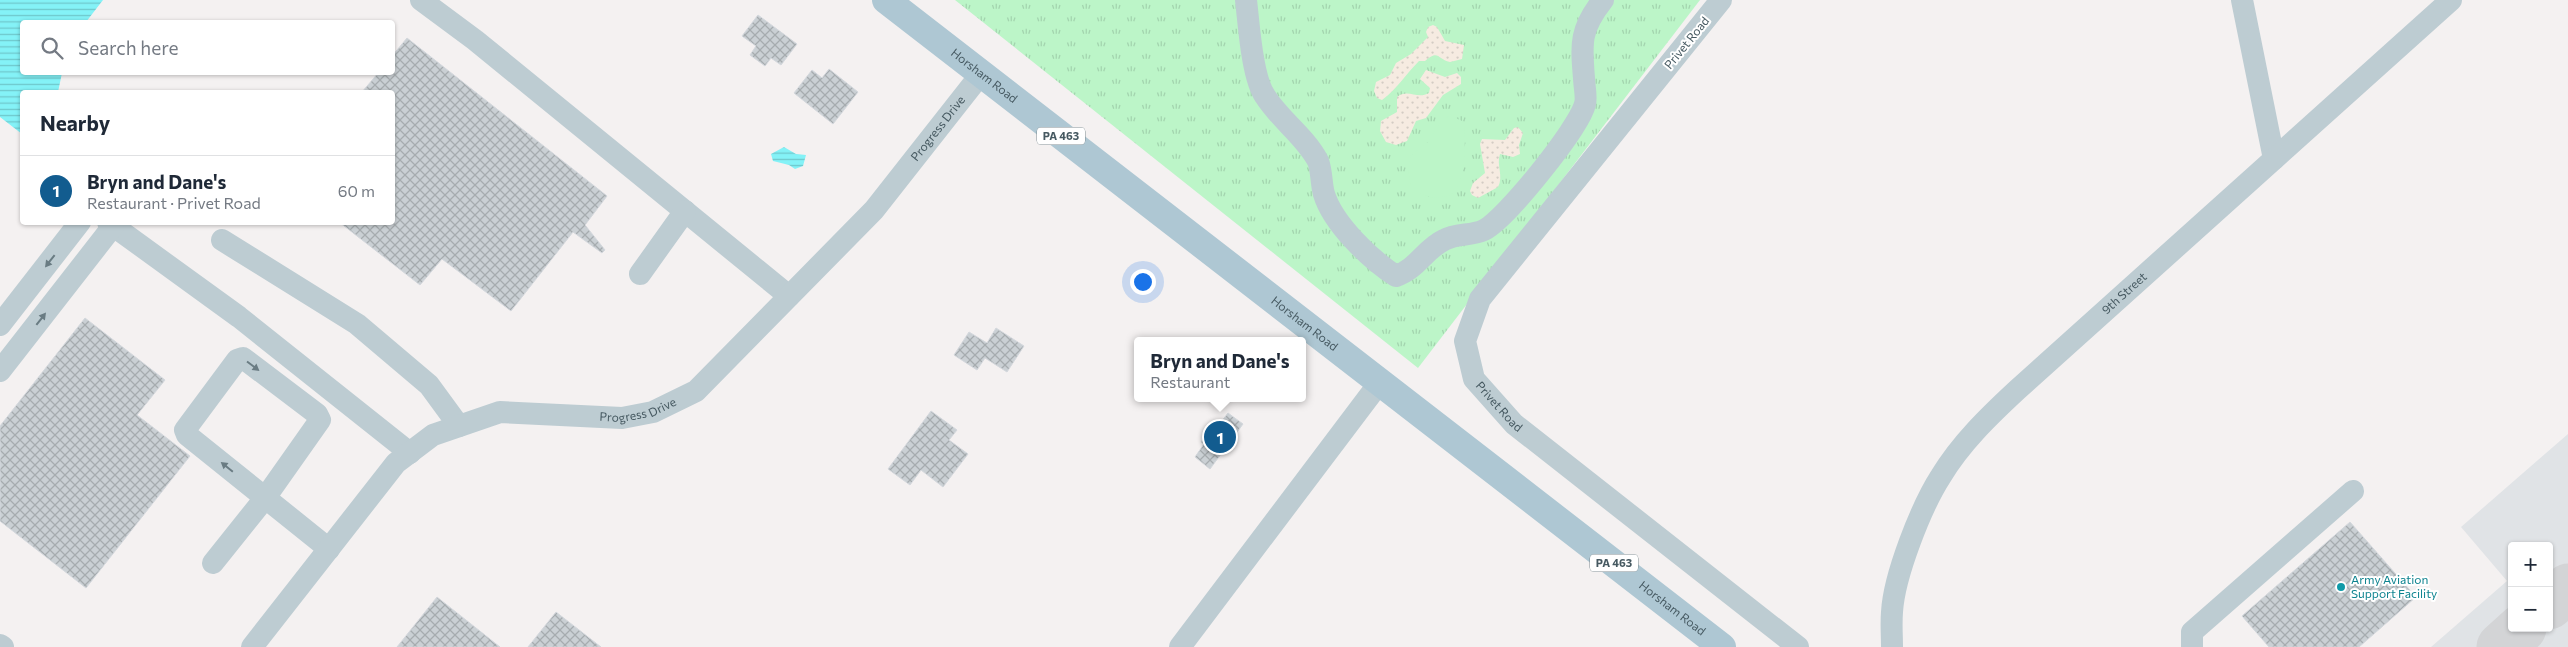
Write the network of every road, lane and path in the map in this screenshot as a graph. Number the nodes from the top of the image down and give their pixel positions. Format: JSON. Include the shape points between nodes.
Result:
{"nodes":[{"id":1,"x":421,"y":0,"type":"edge"},
{"id":2,"x":886,"y":0,"type":"edge"},
{"id":3,"x":1246,"y":0,"type":"edge"},
{"id":4,"x":1603,"y":0,"type":"edge"},
{"id":5,"x":1722,"y":0,"type":"edge"},
{"id":6,"x":2242,"y":0,"type":"edge"},
{"id":7,"x":2451,"y":0,"type":"edge"},
{"id":8,"x":980,"y":74,"type":"junction"},
{"id":9,"x":2274,"y":159,"type":"junction"},
{"id":10,"x":685,"y":211,"type":"junction"},
{"id":11,"x":78,"y":225,"type":"edge"},
{"id":12,"x":109,"y":225,"type":"edge"},
{"id":13,"x":111,"y":225,"type":"edge"},
{"id":14,"x":222,"y":240,"type":"dead end"},
{"id":15,"x":640,"y":274,"type":"dead end"},
{"id":16,"x":789,"y":296,"type":"junction"},
{"id":17,"x":1,"y":324,"type":"edge"},
{"id":18,"x":23,"y":342,"type":"junction"},
{"id":19,"x":0,"y":371,"type":"edge"},
{"id":20,"x":1380,"y":382,"type":"junction"},
{"id":21,"x":459,"y":426,"type":"junction"},
{"id":22,"x":410,"y":453,"type":"junction"},
{"id":23,"x":2353,"y":491,"type":"dead end"},
{"id":24,"x":265,"y":498,"type":"junction"},
{"id":25,"x":329,"y":549,"type":"junction"},
{"id":26,"x":213,"y":562,"type":"dead end"},
{"id":27,"x":252,"y":647,"type":"edge"},
{"id":28,"x":1180,"y":647,"type":"edge"},
{"id":29,"x":1722,"y":647,"type":"edge"},
{"id":30,"x":1798,"y":647,"type":"edge"},
{"id":31,"x":1892,"y":647,"type":"edge"},
{"id":32,"x":2192,"y":647,"type":"edge"}],
"edges":[{"from":1,"to":10,"type":"street"},
{"from":2,"to":8,"type":"main road","name":"Horsham Road","number":"PA 463"},
{"from":3,"to":4,"type":"street","via":[[1258,80],[1264,96],[1310,148],[1319,163],[1324,195],[1331,210],[1368,255],[1396,276],[1408,272],[1443,240],[1457,234],[1483,231],[1498,220],[1573,129],[1585,103],[1583,31]]},
{"from":5,"to":30,"type":"street","name":"Privet Road","via":[[1480,299],[1465,341],[1474,380],[1514,424]]},
{"from":6,"to":9,"type":"street"},
{"from":7,"to":9,"type":"street","name":"9th Street"},
{"from":8,"to":16,"type":"street","name":"Progress Drive","via":[[874,210]]},
{"from":8,"to":20,"type":"main road","name":"Horsham Road","number":"PA 463"},
{"from":9,"to":31,"type":"street","name":"9th Street","via":[[2017,390],[1954,456],[1927,502],[1907,555],[1892,611]]},
{"from":10,"to":15,"type":"street"},
{"from":10,"to":16,"type":"street"},
{"from":11,"to":17,"type":"street","one_way":true},
{"from":18,"to":12,"type":"street","one_way":true},
{"from":13,"to":22,"type":"street","via":[[239,317]]},
{"from":14,"to":21,"type":"street","via":[[357,324],[429,386]]},
{"from":16,"to":21,"type":"street","name":"Progress Drive","via":[[696,391],[653,412],[622,418],[500,412]]},
{"from":17,"to":18,"type":"street"},
{"from":18,"to":19,"type":"street"},
{"from":20,"to":28,"type":"street"},
{"from":20,"to":29,"type":"main road","name":"Horsham Road","number":"PA 463"},
{"from":21,"to":22,"type":"street","name":"Progress Drive","via":[[433,435]]},
{"from":22,"to":25,"type":"street","name":"Progress Drive","via":[[396,464]]},
{"from":23,"to":32,"type":"street","via":[[2192,632]]},
{"from":24,"to":24,"type":"street","one_way":true,"via":[[187,435],[185,430],[237,360],[243,358],[317,414],[320,420]]},
{"from":24,"to":25,"type":"street"},
{"from":24,"to":26,"type":"street"},
{"from":25,"to":27,"type":"street","name":"Progress Drive"}]}
